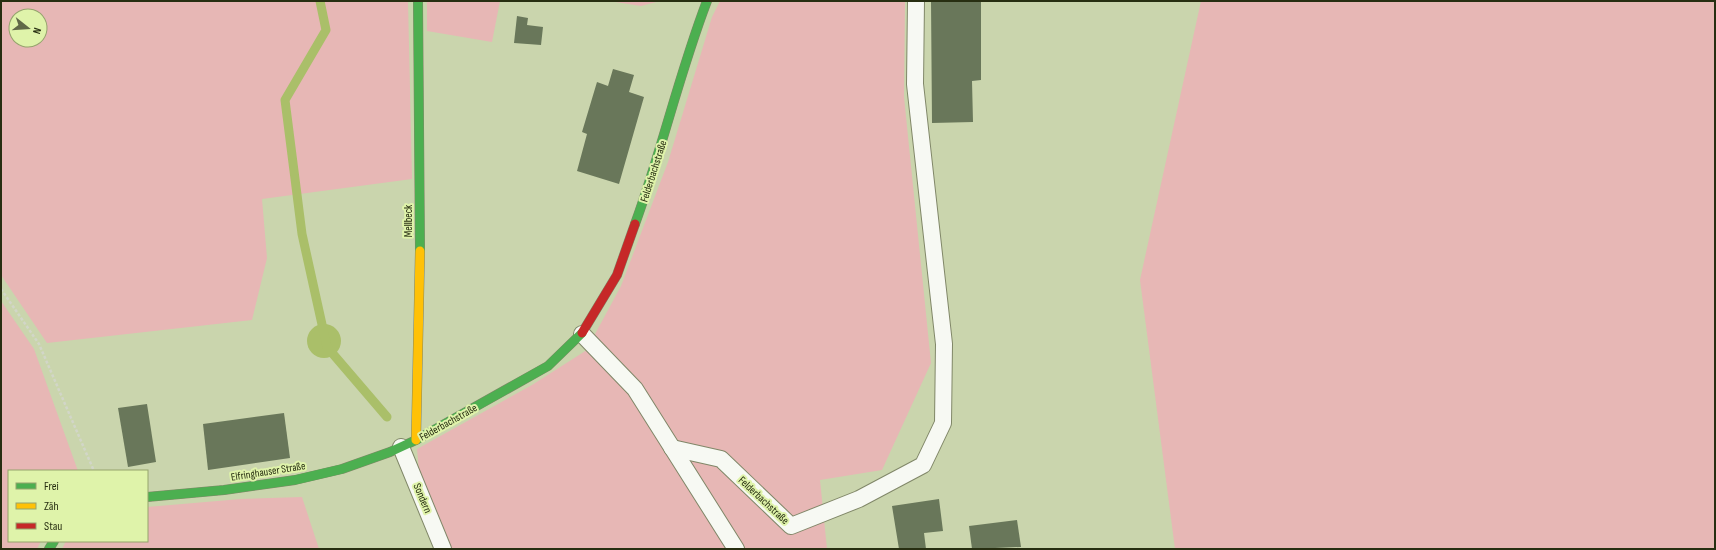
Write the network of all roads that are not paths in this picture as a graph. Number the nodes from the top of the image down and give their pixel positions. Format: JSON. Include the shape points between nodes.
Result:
{"nodes":[{"id":1,"x":418,"y":1,"type":"edge"},
{"id":2,"x":707,"y":1,"type":"edge"},
{"id":3,"x":916,"y":1,"type":"edge"},
{"id":4,"x":582,"y":334,"type":"junction"},
{"id":5,"x":416,"y":440,"type":"junction"},
{"id":6,"x":672,"y":448,"type":"junction"},
{"id":7,"x":395,"y":449,"type":"junction"},
{"id":8,"x":148,"y":497,"type":"edge"},
{"id":9,"x":443,"y":549,"type":"edge"},
{"id":10,"x":736,"y":549,"type":"edge"}],
"edges":[{"from":1,"to":5,"type":"street","name":"Mellbeck","via":[[420,236]]},
{"from":2,"to":4,"type":"street","name":"Felderbachstraße","via":[[691,44],[654,172],[617,275]]},
{"from":3,"to":6,"type":"lane","name":"Felderbachstraße","via":[[915,84],[944,344],[943,423],[923,465],[859,499],[791,526],[721,459]]},
{"from":4,"to":5,"type":"street","name":"Felderbachstraße","via":[[548,366]]},
{"from":4,"to":6,"type":"lane","via":[[635,389]]},
{"from":5,"to":7,"type":"street","name":"Felderbachstraße"},
{"from":6,"to":10,"type":"lane"},
{"from":7,"to":8,"type":"street","name":"Elfringhauser Straße","via":[[342,469],[295,480]]},
{"from":7,"to":9,"type":"lane","name":"Sondern"}]}
